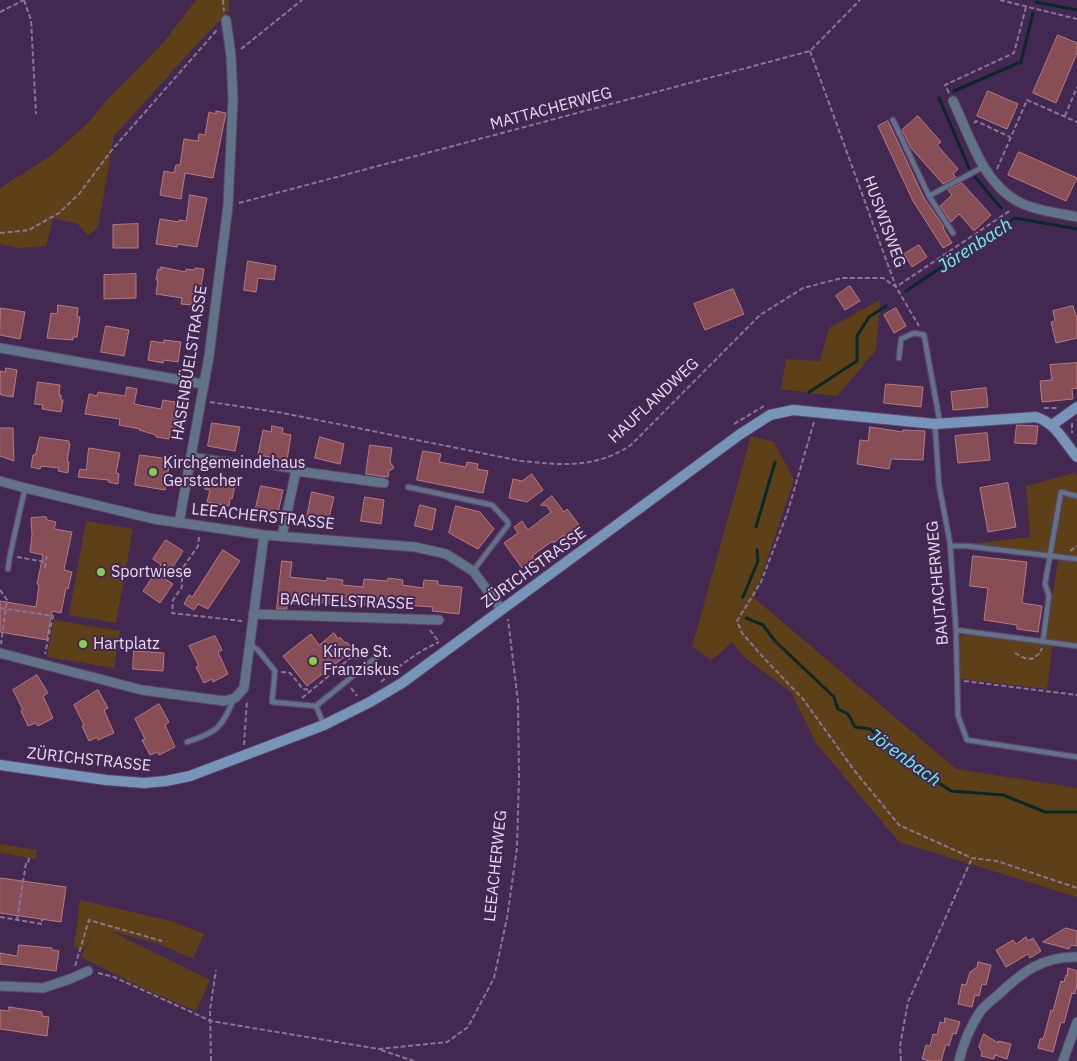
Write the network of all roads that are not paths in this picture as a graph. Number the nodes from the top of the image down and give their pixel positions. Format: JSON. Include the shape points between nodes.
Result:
{"nodes":[{"id":1,"x":226,"y":20,"type":"road end"},
{"id":2,"x":953,"y":101,"type":"road end"},
{"id":3,"x":893,"y":120,"type":"dead end"},
{"id":4,"x":983,"y":167,"type":"junction"},
{"id":5,"x":929,"y":196,"type":"junction"},
{"id":6,"x":1077,"y":217,"type":"edge"},
{"id":7,"x":953,"y":233,"type":"dead end"},
{"id":8,"x":0,"y":348,"type":"edge"},
{"id":9,"x":899,"y":358,"type":"dead end"},
{"id":10,"x":204,"y":384,"type":"junction"},
{"id":11,"x":1077,"y":407,"type":"edge"},
{"id":12,"x":938,"y":424,"type":"junction"},
{"id":13,"x":1052,"y":426,"type":"junction"},
{"id":14,"x":190,"y":454,"type":"junction"},
{"id":15,"x":1077,"y":457,"type":"edge"},
{"id":16,"x":239,"y":462,"type":"dead end"},
{"id":17,"x":254,"y":464,"type":"dead end"},
{"id":18,"x":296,"y":471,"type":"junction"},
{"id":19,"x":0,"y":481,"type":"edge"},
{"id":20,"x":384,"y":483,"type":"dead end"},
{"id":21,"x":408,"y":487,"type":"dead end"},
{"id":22,"x":24,"y":488,"type":"junction"},
{"id":23,"x":1077,"y":496,"type":"edge"},
{"id":24,"x":179,"y":523,"type":"junction"},
{"id":25,"x":264,"y":535,"type":"junction"},
{"id":26,"x":282,"y":536,"type":"junction"},
{"id":27,"x":950,"y":546,"type":"junction"},
{"id":28,"x":1050,"y":555,"type":"junction"},
{"id":29,"x":1077,"y":559,"type":"edge"},
{"id":30,"x":8,"y":569,"type":"dead end"},
{"id":31,"x":473,"y":572,"type":"junction"},
{"id":32,"x":502,"y":610,"type":"junction"},
{"id":33,"x":252,"y":618,"type":"junction"},
{"id":34,"x":439,"y":620,"type":"dead end"},
{"id":35,"x":956,"y":630,"type":"junction"},
{"id":36,"x":1043,"y":641,"type":"junction"},
{"id":37,"x":250,"y":645,"type":"junction"},
{"id":38,"x":1077,"y":646,"type":"edge"},
{"id":39,"x":385,"y":650,"type":"dead end"},
{"id":40,"x":0,"y":653,"type":"edge"},
{"id":41,"x":235,"y":698,"type":"junction"},
{"id":42,"x":316,"y":706,"type":"junction"},
{"id":43,"x":324,"y":725,"type":"junction"},
{"id":44,"x":187,"y":742,"type":"dead end"},
{"id":45,"x":1077,"y":757,"type":"edge"},
{"id":46,"x":0,"y":765,"type":"edge"},
{"id":47,"x":1077,"y":957,"type":"edge"},
{"id":48,"x":88,"y":971,"type":"road end"},
{"id":49,"x":0,"y":986,"type":"edge"},
{"id":50,"x":1077,"y":1022,"type":"edge"},
{"id":51,"x":959,"y":1061,"type":"edge"},
{"id":52,"x":1063,"y":1061,"type":"edge"}],
"edges":[{"from":1,"to":10,"type":"street","name":"HASENBÜELSTRASSE","via":[[234,100],[228,206]]},
{"from":2,"to":4,"type":"street"},
{"from":3,"to":5,"type":"lane"},
{"from":4,"to":5,"type":"lane"},
{"from":4,"to":6,"type":"street","via":[[993,180],[1021,203]]},
{"from":5,"to":7,"type":"lane"},
{"from":8,"to":10,"type":"street"},
{"from":9,"to":12,"type":"lane","via":[[901,339],[914,333],[924,335]]},
{"from":10,"to":14,"type":"street","name":"HASENBÜELSTRASSE"},
{"from":11,"to":13,"type":"main road"},
{"from":12,"to":13,"type":"main road","name":"ZÜRICHSTRASSE","via":[[1036,417]]},
{"from":12,"to":27,"type":"lane","name":"BAUTACHERWEG","via":[[938,476]]},
{"from":12,"to":32,"type":"main road","name":"ZÜRICHSTRASSE","via":[[793,410],[770,415]]},
{"from":13,"to":15,"type":"main road"},
{"from":14,"to":16,"type":"lane"},
{"from":14,"to":24,"type":"street","name":"HASENBÜELSTRASSE"},
{"from":17,"to":18,"type":"lane"},
{"from":18,"to":20,"type":"street"},
{"from":18,"to":26,"type":"street"},
{"from":19,"to":22,"type":"street","name":"LEEACHERSTRASSE"},
{"from":21,"to":31,"type":"lane","via":[[492,505],[508,522]]},
{"from":22,"to":24,"type":"street","name":"LEEACHERSTRASSE","via":[[154,520]]},
{"from":22,"to":30,"type":"lane"},
{"from":23,"to":28,"type":"lane","via":[[1061,492]]},
{"from":24,"to":25,"type":"street","name":"LEEACHERSTRASSE"},
{"from":25,"to":26,"type":"street","name":"LEEACHERSTRASSE"},
{"from":25,"to":33,"type":"street","name":"BACHTELSTRASSE"},
{"from":26,"to":31,"type":"street","name":"LEEACHERSTRASSE","via":[[416,547],[446,554]]},
{"from":27,"to":28,"type":"lane"},
{"from":27,"to":35,"type":"lane","name":"BAUTACHERWEG"},
{"from":28,"to":29,"type":"lane"},
{"from":28,"to":36,"type":"lane","via":[[1045,584],[1049,596]]},
{"from":31,"to":32,"type":"street","name":"LEEACHERSTRASSE"},
{"from":32,"to":43,"type":"main road","name":"ZÜRICHSTRASSE","via":[[402,683]]},
{"from":33,"to":34,"type":"street","name":"BACHTELSTRASSE"},
{"from":33,"to":37,"type":"street","name":"BACHTELSTRASSE"},
{"from":35,"to":36,"type":"lane"},
{"from":35,"to":45,"type":"lane","name":"BAUTACHERWEG","via":[[958,716],[967,740]]},
{"from":36,"to":38,"type":"lane"},
{"from":37,"to":41,"type":"street","name":"BACHTELSTRASSE","via":[[244,688]]},
{"from":37,"to":42,"type":"lane","via":[[258,650],[274,672],[272,702]]},
{"from":39,"to":42,"type":"lane"},
{"from":40,"to":41,"type":"street","via":[[142,690],[224,701]]},
{"from":41,"to":44,"type":"lane","via":[[224,722],[208,735]]},
{"from":42,"to":43,"type":"lane"},
{"from":43,"to":46,"type":"main road","name":"ZÜRICHSTRASSE","via":[[190,776],[166,781],[106,780]]},
{"from":47,"to":51,"type":"street","via":[[1050,959],[1017,977],[981,1011],[963,1042]]},
{"from":48,"to":49,"type":"street","via":[[43,988]]},
{"from":50,"to":52,"type":"street"}]}
